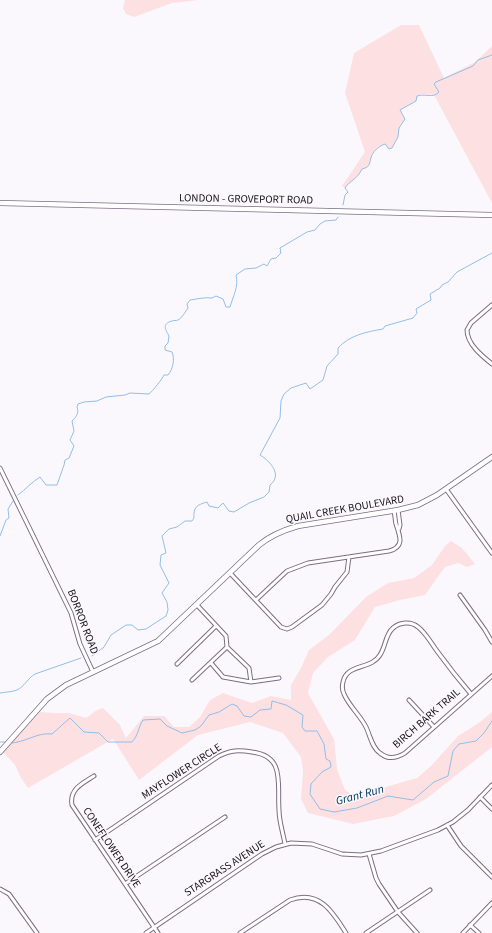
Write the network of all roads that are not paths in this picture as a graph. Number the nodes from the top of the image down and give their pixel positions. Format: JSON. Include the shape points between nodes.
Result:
{"nodes":[{"id":1,"x":0,"y":203,"type":"edge"},
{"id":2,"x":492,"y":215,"type":"edge"},
{"id":3,"x":492,"y":305,"type":"edge"},
{"id":4,"x":492,"y":364,"type":"edge"},
{"id":5,"x":492,"y":457,"type":"edge"},
{"id":6,"x":0,"y":468,"type":"edge"},
{"id":7,"x":446,"y":490,"type":"junction"},
{"id":8,"x":396,"y":510,"type":"junction"},
{"id":9,"x":492,"y":553,"type":"edge"},
{"id":10,"x":349,"y":557,"type":"junction"},
{"id":11,"x":230,"y":573,"type":"junction"},
{"id":12,"x":460,"y":595,"type":"dead end"},
{"id":13,"x":256,"y":600,"type":"junction"},
{"id":14,"x":197,"y":605,"type":"junction"},
{"id":15,"x":216,"y":626,"type":"junction"},
{"id":16,"x":492,"y":642,"type":"edge"},
{"id":17,"x":228,"y":647,"type":"junction"},
{"id":18,"x":211,"y":663,"type":"junction"},
{"id":19,"x":177,"y":664,"type":"dead end"},
{"id":20,"x":92,"y":672,"type":"junction"},
{"id":21,"x":492,"y":676,"type":"edge"},
{"id":22,"x":279,"y":678,"type":"dead end"},
{"id":23,"x":192,"y":680,"type":"dead end"},
{"id":24,"x":251,"y":682,"type":"junction"},
{"id":25,"x":471,"y":694,"type":"junction"},
{"id":26,"x":409,"y":700,"type":"dead end"},
{"id":27,"x":434,"y":727,"type":"junction"},
{"id":28,"x":0,"y":752,"type":"edge"},
{"id":29,"x":94,"y":776,"type":"dead end"},
{"id":30,"x":492,"y":785,"type":"edge"},
{"id":31,"x":480,"y":797,"type":"junction"},
{"id":32,"x":492,"y":809,"type":"edge"},
{"id":33,"x":225,"y":818,"type":"dead end"},
{"id":34,"x":447,"y":826,"type":"junction"},
{"id":35,"x":95,"y":840,"type":"junction"},
{"id":36,"x":285,"y":844,"type":"junction"},
{"id":37,"x":369,"y":854,"type":"junction"},
{"id":38,"x":492,"y":877,"type":"edge"},
{"id":39,"x":125,"y":884,"type":"junction"},
{"id":40,"x":0,"y":889,"type":"edge"},
{"id":41,"x":430,"y":890,"type":"dead end"},
{"id":42,"x":492,"y":903,"type":"edge"},
{"id":43,"x":398,"y":912,"type":"junction"},
{"id":44,"x":470,"y":925,"type":"junction"},
{"id":45,"x":154,"y":927,"type":"junction"},
{"id":46,"x":36,"y":932,"type":"edge"},
{"id":47,"x":30,"y":933,"type":"edge"},
{"id":48,"x":146,"y":933,"type":"edge"},
{"id":49,"x":158,"y":933,"type":"edge"},
{"id":50,"x":240,"y":933,"type":"edge"},
{"id":51,"x":346,"y":933,"type":"edge"},
{"id":52,"x":366,"y":933,"type":"edge"},
{"id":53,"x":417,"y":933,"type":"edge"},
{"id":54,"x":463,"y":933,"type":"edge"},
{"id":55,"x":479,"y":933,"type":"edge"}],
"edges":[{"from":1,"to":2,"type":"street","name":"LONDON - GROVEPORT ROAD"},
{"from":3,"to":4,"type":"street","via":[[471,323],[467,330],[472,345]]},
{"from":5,"to":7,"type":"street","name":"QUAIL CREEK BOULEVARD"},
{"from":6,"to":20,"type":"street","name":"BORROR ROAD","via":[[71,613]]},
{"from":7,"to":8,"type":"street","name":"QUAIL CREEK BOULEVARD","via":[[425,502]]},
{"from":7,"to":9,"type":"street"},
{"from":8,"to":10,"type":"street","via":[[400,543],[397,548]]},
{"from":8,"to":11,"type":"street","name":"QUAIL CREEK BOULEVARD","via":[[286,529],[265,540]]},
{"from":10,"to":13,"type":"street","via":[[292,568]]},
{"from":10,"to":13,"type":"street","via":[[347,572],[331,594],[322,605],[292,627],[281,627]]},
{"from":11,"to":13,"type":"street"},
{"from":11,"to":14,"type":"street","name":"QUAIL CREEK BOULEVARD"},
{"from":12,"to":16,"type":"street"},
{"from":14,"to":15,"type":"street"},
{"from":14,"to":20,"type":"street","name":"QUAIL CREEK BOULEVARD","via":[[158,641]]},
{"from":15,"to":17,"type":"street","via":[[226,636]]},
{"from":15,"to":19,"type":"street"},
{"from":17,"to":18,"type":"street"},
{"from":17,"to":24,"type":"street","via":[[249,668]]},
{"from":18,"to":23,"type":"street"},
{"from":18,"to":24,"type":"street","via":[[223,677]]},
{"from":20,"to":28,"type":"street","name":"BORROR ROAD","via":[[66,684],[53,694]]},
{"from":21,"to":25,"type":"street","name":"BIRCH BARK TRAIL"},
{"from":22,"to":24,"type":"street"},
{"from":25,"to":27,"type":"street","name":"BIRCH BARK TRAIL"},
{"from":25,"to":27,"type":"street","name":"BIRCH BARK TRAIL","via":[[418,627],[408,623],[398,624],[390,631],[377,659],[349,672],[343,681],[345,696],[362,719],[375,748],[386,757],[396,757],[405,753]]},
{"from":26,"to":27,"type":"street"},
{"from":29,"to":35,"type":"street","name":"CONEFLOWER DRIVE","via":[[74,790],[71,801]]},
{"from":30,"to":31,"type":"street","name":"STARGRASS AVENUE"},
{"from":31,"to":32,"type":"street"},
{"from":31,"to":34,"type":"street","name":"STARGRASS AVENUE"},
{"from":33,"to":39,"type":"street"},
{"from":34,"to":37,"type":"street","name":"STARGRASS AVENUE"},
{"from":34,"to":38,"type":"street","via":[[460,846]]},
{"from":35,"to":36,"type":"street","name":"MAYFLOWER CIRCLE","via":[[219,756],[238,750],[257,752],[271,759],[276,766],[279,812]]},
{"from":35,"to":39,"type":"street","name":"CONEFLOWER DRIVE"},
{"from":36,"to":37,"type":"street","name":"STARGRASS AVENUE","via":[[312,844],[342,854]]},
{"from":36,"to":45,"type":"street","name":"STARGRASS AVENUE","via":[[262,854]]},
{"from":37,"to":43,"type":"street","via":[[376,878]]},
{"from":39,"to":45,"type":"street","name":"CONEFLOWER DRIVE"},
{"from":40,"to":46,"type":"street","via":[[9,894]]},
{"from":41,"to":43,"type":"street"},
{"from":42,"to":44,"type":"street"},
{"from":43,"to":52,"type":"street"},
{"from":43,"to":53,"type":"street"},
{"from":44,"to":54,"type":"street"},
{"from":44,"to":55,"type":"street"},
{"from":45,"to":48,"type":"street","name":"STARGRASS AVENUE"},
{"from":45,"to":49,"type":"street","name":"CONEFLOWER DRIVE"},
{"from":46,"to":47,"type":"street"},
{"from":50,"to":51,"type":"street","via":[[290,900],[299,897],[310,898],[324,904],[333,912]]}]}
